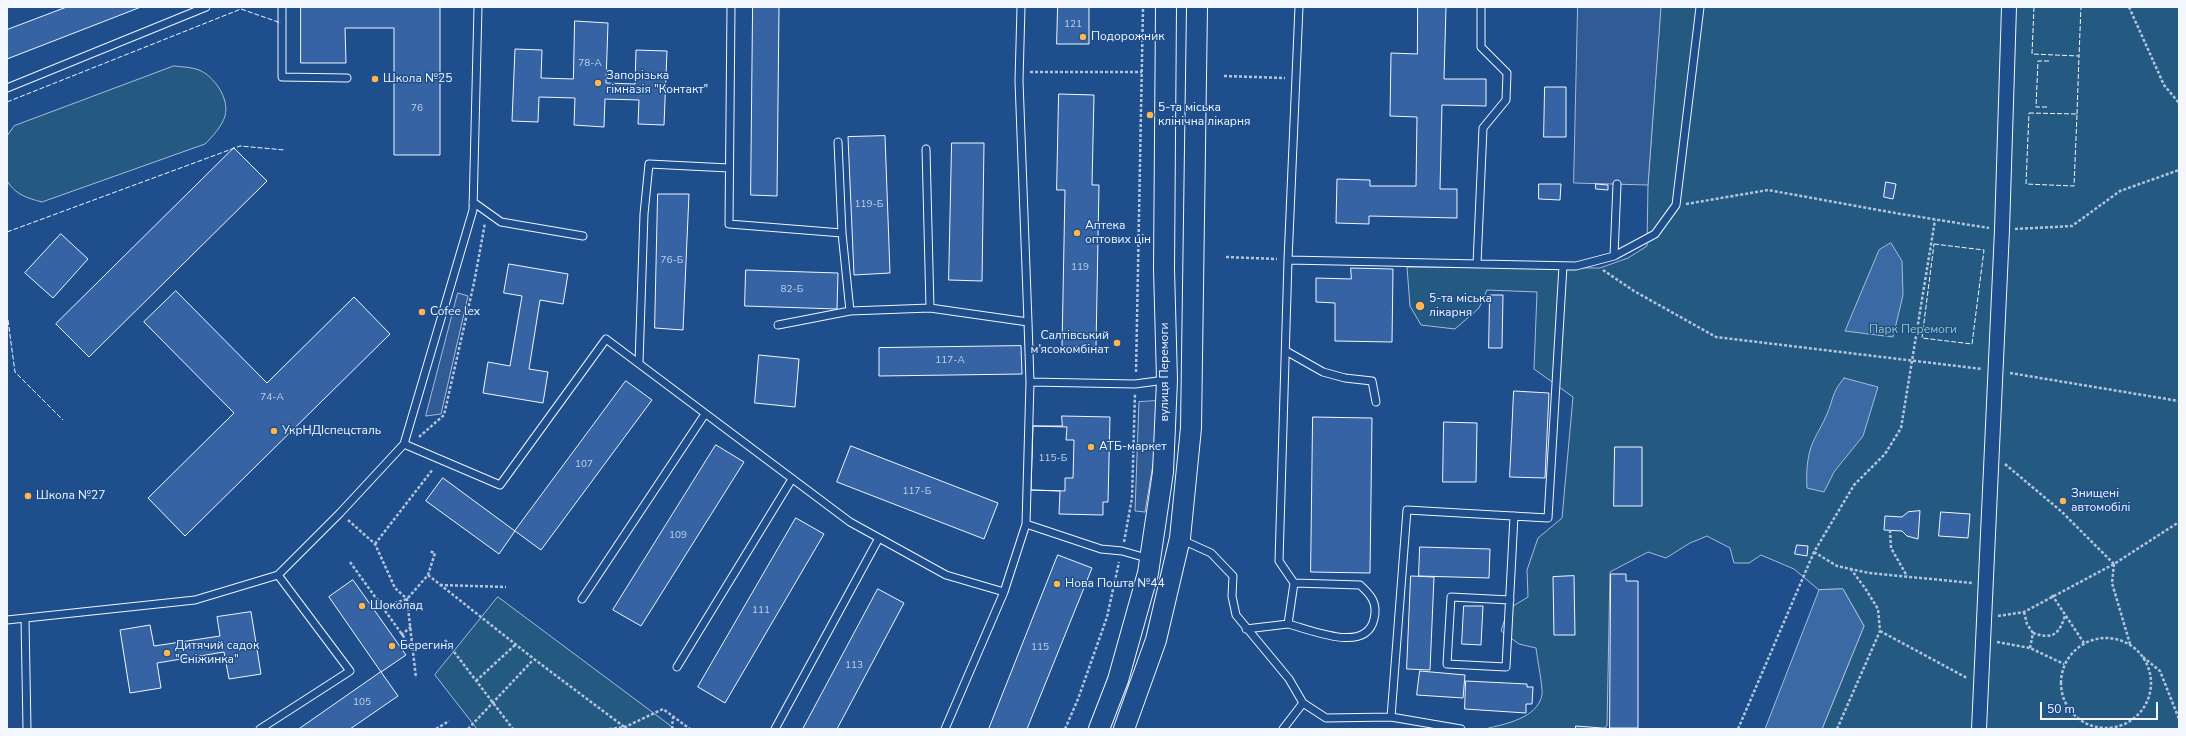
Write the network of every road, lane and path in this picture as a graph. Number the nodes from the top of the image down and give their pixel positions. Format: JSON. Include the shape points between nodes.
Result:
{"nodes":[{"id":1,"x":206,"y":7,"type":"edge"},
{"id":2,"x":282,"y":7,"type":"edge"},
{"id":3,"x":478,"y":7,"type":"edge"},
{"id":4,"x":731,"y":7,"type":"edge"},
{"id":5,"x":1021,"y":7,"type":"edge"},
{"id":6,"x":1143,"y":7,"type":"edge"},
{"id":7,"x":1166,"y":7,"type":"edge"},
{"id":8,"x":1197,"y":7,"type":"edge"},
{"id":9,"x":1299,"y":7,"type":"edge"},
{"id":10,"x":1481,"y":7,"type":"edge"},
{"id":11,"x":1700,"y":7,"type":"edge"},
{"id":12,"x":2009,"y":7,"type":"edge"},
{"id":13,"x":2129,"y":7,"type":"edge"},
{"id":14,"x":1019,"y":72,"type":"junction"},
{"id":15,"x":1142,"y":72,"type":"junction"},
{"id":16,"x":1224,"y":76,"type":"dead end"},
{"id":17,"x":347,"y":78,"type":"dead end"},
{"id":18,"x":1296,"y":79,"type":"junction"},
{"id":19,"x":7,"y":88,"type":"edge"},
{"id":20,"x":2179,"y":102,"type":"edge"},
{"id":21,"x":838,"y":142,"type":"dead end"},
{"id":22,"x":926,"y":149,"type":"dead end"},
{"id":23,"x":729,"y":168,"type":"junction"},
{"id":24,"x":2179,"y":170,"type":"edge"},
{"id":25,"x":1617,"y":184,"type":"dead end"},
{"id":26,"x":474,"y":202,"type":"junction"},
{"id":27,"x":1676,"y":205,"type":"junction"},
{"id":28,"x":1935,"y":220,"type":"junction"},
{"id":29,"x":2002,"y":230,"type":"junction"},
{"id":30,"x":842,"y":234,"type":"junction"},
{"id":31,"x":583,"y":236,"type":"dead end"},
{"id":32,"x":1614,"y":256,"type":"junction"},
{"id":33,"x":1226,"y":257,"type":"dead end"},
{"id":34,"x":1288,"y":260,"type":"junction"},
{"id":35,"x":1477,"y":264,"type":"junction"},
{"id":36,"x":1563,"y":266,"type":"junction"},
{"id":37,"x":1602,"y":269,"type":"dead end"},
{"id":38,"x":930,"y":308,"type":"junction"},
{"id":39,"x":850,"y":311,"type":"junction"},
{"id":40,"x":1028,"y":322,"type":"junction"},
{"id":41,"x":778,"y":325,"type":"dead end"},
{"id":42,"x":1286,"y":351,"type":"junction"},
{"id":43,"x":1912,"y":361,"type":"junction"},
{"id":44,"x":639,"y":363,"type":"junction"},
{"id":45,"x":1995,"y":370,"type":"junction"},
{"id":46,"x":1167,"y":380,"type":"junction"},
{"id":47,"x":1030,"y":382,"type":"junction"},
{"id":48,"x":1135,"y":384,"type":"junction"},
{"id":49,"x":2179,"y":401,"type":"edge"},
{"id":50,"x":1376,"y":402,"type":"dead end"},
{"id":51,"x":706,"y":414,"type":"junction"},
{"id":52,"x":404,"y":444,"type":"junction"},
{"id":53,"x":1992,"y":453,"type":"junction"},
{"id":54,"x":440,"y":459,"type":"junction"},
{"id":55,"x":792,"y":479,"type":"junction"},
{"id":56,"x":340,"y":513,"type":"junction"},
{"id":57,"x":1514,"y":516,"type":"junction"},
{"id":58,"x":2179,"y":522,"type":"edge"},
{"id":59,"x":1026,"y":524,"type":"junction"},
{"id":60,"x":1890,"y":530,"type":"dead end"},
{"id":61,"x":879,"y":538,"type":"junction"},
{"id":62,"x":1180,"y":538,"type":"junction"},
{"id":63,"x":375,"y":544,"type":"junction"},
{"id":64,"x":429,"y":550,"type":"dead end"},
{"id":65,"x":1122,"y":551,"type":"junction"},
{"id":66,"x":1814,"y":552,"type":"junction"},
{"id":67,"x":1150,"y":559,"type":"junction"},
{"id":68,"x":350,"y":562,"type":"dead end"},
{"id":69,"x":2114,"y":564,"type":"junction"},
{"id":70,"x":1850,"y":568,"type":"junction"},
{"id":71,"x":278,"y":575,"type":"junction"},
{"id":72,"x":428,"y":575,"type":"junction"},
{"id":73,"x":1907,"y":577,"type":"junction"},
{"id":74,"x":1294,"y":583,"type":"junction"},
{"id":75,"x":440,"y":585,"type":"junction"},
{"id":76,"x":1986,"y":585,"type":"junction"},
{"id":77,"x":506,"y":587,"type":"dead end"},
{"id":78,"x":1004,"y":592,"type":"junction"},
{"id":79,"x":2052,"y":595,"type":"junction"},
{"id":80,"x":407,"y":599,"type":"junction"},
{"id":81,"x":582,"y":599,"type":"dead end"},
{"id":82,"x":1510,"y":600,"type":"junction"},
{"id":83,"x":380,"y":607,"type":"junction"},
{"id":84,"x":2024,"y":612,"type":"junction"},
{"id":85,"x":2065,"y":616,"type":"junction"},
{"id":86,"x":1984,"y":618,"type":"junction"},
{"id":87,"x":25,"y":619,"type":"junction"},
{"id":88,"x":7,"y":620,"type":"edge"},
{"id":89,"x":1288,"y":624,"type":"junction"},
{"id":90,"x":411,"y":627,"type":"junction"},
{"id":91,"x":1246,"y":629,"type":"junction"},
{"id":92,"x":1880,"y":631,"type":"junction"},
{"id":93,"x":2033,"y":633,"type":"junction"},
{"id":94,"x":401,"y":635,"type":"junction"},
{"id":95,"x":1984,"y":639,"type":"junction"},
{"id":96,"x":445,"y":640,"type":"dead end"},
{"id":97,"x":2084,"y":643,"type":"junction"},
{"id":98,"x":515,"y":645,"type":"junction"},
{"id":99,"x":2130,"y":645,"type":"junction"},
{"id":100,"x":2030,"y":648,"type":"junction"},
{"id":101,"x":414,"y":652,"type":"junction"},
{"id":102,"x":2142,"y":656,"type":"junction"},
{"id":103,"x":534,"y":660,"type":"junction"},
{"id":104,"x":2064,"y":664,"type":"junction"},
{"id":105,"x":677,"y":667,"type":"dead end"},
{"id":106,"x":416,"y":678,"type":"dead end"},
{"id":107,"x":476,"y":681,"type":"junction"},
{"id":108,"x":1981,"y":686,"type":"junction"},
{"id":109,"x":1303,"y":703,"type":"junction"},
{"id":110,"x":493,"y":704,"type":"junction"},
{"id":111,"x":673,"y":716,"type":"junction"},
{"id":112,"x":1391,"y":717,"type":"junction"},
{"id":113,"x":2179,"y":719,"type":"edge"},
{"id":114,"x":449,"y":721,"type":"dead end"},
{"id":115,"x":625,"y":728,"type":"edge"},
{"id":116,"x":27,"y":729,"type":"edge"},
{"id":117,"x":260,"y":729,"type":"edge"},
{"id":118,"x":436,"y":729,"type":"edge"},
{"id":119,"x":468,"y":729,"type":"edge"},
{"id":120,"x":513,"y":729,"type":"edge"},
{"id":121,"x":609,"y":729,"type":"edge"},
{"id":122,"x":672,"y":729,"type":"edge"},
{"id":123,"x":690,"y":729,"type":"edge"},
{"id":124,"x":775,"y":729,"type":"edge"},
{"id":125,"x":946,"y":729,"type":"edge"},
{"id":126,"x":1066,"y":729,"type":"edge"},
{"id":127,"x":1099,"y":729,"type":"edge"},
{"id":128,"x":1124,"y":729,"type":"edge"},
{"id":129,"x":1283,"y":729,"type":"edge"},
{"id":130,"x":1461,"y":729,"type":"edge"},
{"id":131,"x":1738,"y":729,"type":"edge"},
{"id":132,"x":1837,"y":729,"type":"edge"},
{"id":133,"x":1978,"y":729,"type":"edge"}],
"edges":[{"from":1,"to":19,"type":"lane"},
{"from":2,"to":17,"type":"lane","via":[[282,77]]},
{"from":3,"to":26,"type":"lane"},
{"from":4,"to":23,"type":"lane"},
{"from":5,"to":14,"type":"lane"},
{"from":6,"to":15,"type":"path"},
{"from":7,"to":46,"type":"main road","name":"вулиця Перемоги","via":[[1164,268]]},
{"from":8,"to":62,"type":"main road","via":[[1191,428]]},
{"from":9,"to":18,"type":"lane"},
{"from":10,"to":35,"type":"lane","via":[[1481,47],[1507,73],[1506,100],[1483,128]]},
{"from":11,"to":27,"type":"lane"},
{"from":12,"to":29,"type":"street"},
{"from":13,"to":20,"type":"path","via":[[2164,85]]},
{"from":14,"to":15,"type":"path"},
{"from":14,"to":40,"type":"lane"},
{"from":15,"to":48,"type":"path"},
{"from":16,"to":18,"type":"path"},
{"from":18,"to":34,"type":"lane"},
{"from":21,"to":30,"type":"lane"},
{"from":22,"to":38,"type":"lane"},
{"from":23,"to":30,"type":"lane","via":[[729,224]]},
{"from":23,"to":44,"type":"lane","via":[[649,164],[644,214]]},
{"from":24,"to":29,"type":"path","via":[[2120,191],[2072,226]]},
{"from":25,"to":32,"type":"lane"},
{"from":26,"to":31,"type":"lane","via":[[501,222]]},
{"from":26,"to":52,"type":"lane"},
{"from":27,"to":28,"type":"path","via":[[1768,190]]},
{"from":27,"to":32,"type":"lane","via":[[1655,234]]},
{"from":28,"to":29,"type":"path"},
{"from":28,"to":43,"type":"path"},
{"from":29,"to":45,"type":"street"},
{"from":30,"to":39,"type":"lane"},
{"from":32,"to":36,"type":"lane","via":[[1576,266]]},
{"from":33,"to":34,"type":"path"},
{"from":34,"to":35,"type":"lane"},
{"from":34,"to":42,"type":"lane"},
{"from":35,"to":36,"type":"lane"},
{"from":36,"to":57,"type":"lane","via":[[1548,518]]},
{"from":37,"to":43,"type":"path","via":[[1634,291],[1716,337]]},
{"from":38,"to":39,"type":"lane"},
{"from":38,"to":40,"type":"lane"},
{"from":39,"to":41,"type":"lane"},
{"from":40,"to":47,"type":"lane"},
{"from":42,"to":50,"type":"lane","via":[[1322,372],[1345,378],[1372,380]]},
{"from":42,"to":74,"type":"lane","via":[[1279,561]]},
{"from":43,"to":45,"type":"path"},
{"from":43,"to":66,"type":"path","via":[[1901,428],[1895,440],[1885,454],[1854,485]]},
{"from":44,"to":51,"type":"lane"},
{"from":44,"to":54,"type":"lane","via":[[606,340],[500,485]]},
{"from":45,"to":49,"type":"path"},
{"from":45,"to":53,"type":"street"},
{"from":46,"to":48,"type":"lane"},
{"from":46,"to":67,"type":"main road","name":"вулиця Перемоги","via":[[1163,472]]},
{"from":47,"to":48,"type":"lane"},
{"from":47,"to":59,"type":"lane"},
{"from":48,"to":65,"type":"path","via":[[1132,498]]},
{"from":51,"to":55,"type":"lane"},
{"from":51,"to":81,"type":"lane"},
{"from":52,"to":54,"type":"lane"},
{"from":52,"to":56,"type":"lane"},
{"from":53,"to":69,"type":"path","via":[[2062,512]]},
{"from":53,"to":76,"type":"street"},
{"from":54,"to":63,"type":"path"},
{"from":55,"to":61,"type":"lane","via":[[850,522]]},
{"from":55,"to":105,"type":"lane"},
{"from":56,"to":63,"type":"path"},
{"from":56,"to":71,"type":"lane"},
{"from":57,"to":82,"type":"lane"},
{"from":57,"to":112,"type":"lane","via":[[1407,510]]},
{"from":58,"to":69,"type":"path"},
{"from":59,"to":65,"type":"lane","via":[[1101,549]]},
{"from":59,"to":78,"type":"lane"},
{"from":60,"to":73,"type":"path","via":[[1891,548]]},
{"from":61,"to":78,"type":"lane","via":[[946,575]]},
{"from":61,"to":124,"type":"lane"},
{"from":62,"to":91,"type":"lane","via":[[1211,553],[1233,576],[1232,596],[1236,615]]},
{"from":62,"to":128,"type":"main road","via":[[1156,640]]},
{"from":63,"to":80,"type":"path","via":[[395,588]]},
{"from":64,"to":72,"type":"path","via":[[435,553]]},
{"from":65,"to":67,"type":"lane"},
{"from":65,"to":126,"type":"path","via":[[1107,617]]},
{"from":66,"to":70,"type":"path","via":[[1837,566]]},
{"from":66,"to":131,"type":"path"},
{"from":67,"to":127,"type":"main road","name":"вулиця Перемоги","via":[[1132,635]]},
{"from":68,"to":83,"type":"path"},
{"from":69,"to":79,"type":"path"},
{"from":69,"to":99,"type":"path","via":[[2112,583]]},
{"from":70,"to":73,"type":"path"},
{"from":70,"to":92,"type":"path","via":[[1878,609]]},
{"from":71,"to":87,"type":"lane","via":[[195,600]]},
{"from":71,"to":117,"type":"lane","via":[[350,671]]},
{"from":72,"to":75,"type":"path"},
{"from":72,"to":80,"type":"path"},
{"from":73,"to":76,"type":"path"},
{"from":74,"to":89,"type":"lane"},
{"from":74,"to":89,"type":"lane","via":[[1360,585],[1370,595],[1377,608],[1372,627],[1360,637],[1349,639]]},
{"from":75,"to":77,"type":"path"},
{"from":75,"to":98,"type":"path"},
{"from":76,"to":86,"type":"street"},
{"from":78,"to":125,"type":"lane"},
{"from":79,"to":84,"type":"path"},
{"from":79,"to":85,"type":"path"},
{"from":80,"to":83,"type":"path"},
{"from":80,"to":90,"type":"path"},
{"from":82,"to":82,"type":"lane","via":[[1506,667],[1447,664],[1451,597]]},
{"from":83,"to":94,"type":"path"},
{"from":84,"to":86,"type":"path"},
{"from":84,"to":93,"type":"path"},
{"from":85,"to":93,"type":"path","via":[[2061,629],[2053,635],[2043,637]]},
{"from":85,"to":97,"type":"path"},
{"from":86,"to":95,"type":"street"},
{"from":87,"to":88,"type":"lane"},
{"from":87,"to":116,"type":"lane"},
{"from":89,"to":91,"type":"lane"},
{"from":90,"to":94,"type":"path"},
{"from":90,"to":101,"type":"path"},
{"from":91,"to":109,"type":"lane","via":[[1289,679]]},
{"from":92,"to":108,"type":"path"},
{"from":92,"to":132,"type":"path"},
{"from":93,"to":100,"type":"path"},
{"from":94,"to":101,"type":"path"},
{"from":95,"to":100,"type":"path"},
{"from":95,"to":108,"type":"street"},
{"from":96,"to":107,"type":"path"},
{"from":97,"to":99,"type":"path","via":[[2100,638],[2115,639]]},
{"from":97,"to":104,"type":"path","via":[[2073,651]]},
{"from":98,"to":103,"type":"path"},
{"from":98,"to":107,"type":"path"},
{"from":99,"to":102,"type":"path"},
{"from":100,"to":104,"type":"path"},
{"from":101,"to":106,"type":"path"},
{"from":102,"to":104,"type":"path","via":[[2149,670],[2149,696],[2143,710],[2131,721],[2117,728],[2101,729],[2079,721],[2068,710],[2060,680]]},
{"from":102,"to":113,"type":"path","via":[[2160,671]]},
{"from":103,"to":110,"type":"path"},
{"from":103,"to":115,"type":"path"},
{"from":107,"to":110,"type":"path"},
{"from":108,"to":133,"type":"street"},
{"from":109,"to":112,"type":"lane","via":[[1326,718]]},
{"from":109,"to":129,"type":"lane"},
{"from":110,"to":119,"type":"path"},
{"from":110,"to":120,"type":"path"},
{"from":111,"to":115,"type":"path","via":[[663,709]]},
{"from":111,"to":122,"type":"path"},
{"from":111,"to":123,"type":"path"},
{"from":112,"to":130,"type":"lane"},
{"from":114,"to":118,"type":"path"},
{"from":115,"to":121,"type":"path"}]}
